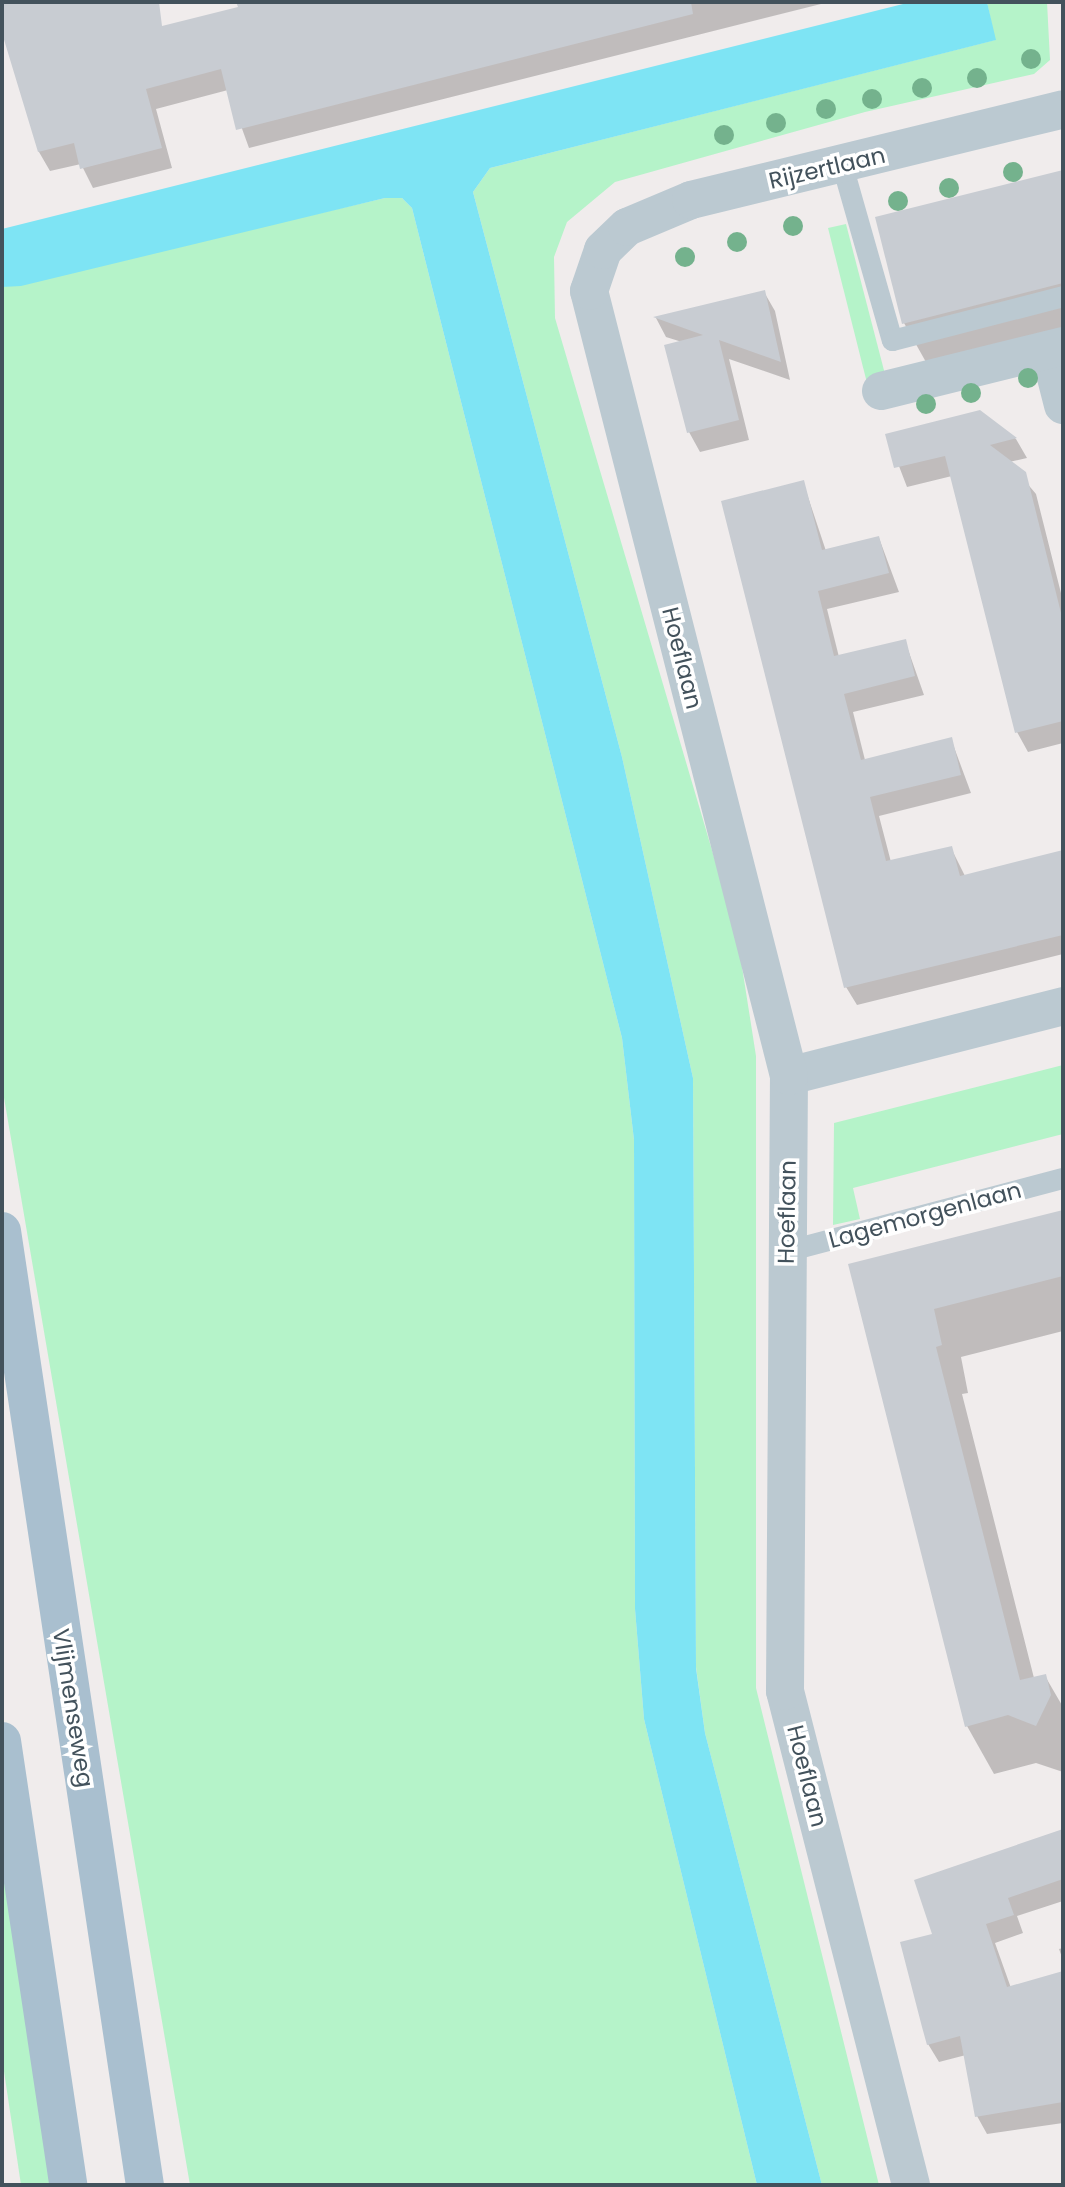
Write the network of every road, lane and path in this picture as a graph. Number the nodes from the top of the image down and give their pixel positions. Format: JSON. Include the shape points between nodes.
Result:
{"nodes":[{"id":1,"x":1063,"y":109,"type":"edge"},
{"id":2,"x":842,"y":165,"type":"junction"},
{"id":3,"x":603,"y":250,"type":"joint"},
{"id":4,"x":1063,"y":296,"type":"edge"},
{"id":5,"x":1056,"y":348,"type":"edge"},
{"id":6,"x":881,"y":391,"type":"dead end"},
{"id":7,"x":1063,"y":405,"type":"edge"},
{"id":8,"x":1063,"y":1006,"type":"edge"},
{"id":9,"x":789,"y":1076,"type":"junction"},
{"id":10,"x":1063,"y":1178,"type":"edge"},
{"id":11,"x":2,"y":1231,"type":"edge"},
{"id":12,"x":786,"y":1251,"type":"junction"},
{"id":13,"x":2,"y":1741,"type":"edge"},
{"id":14,"x":68,"y":2185,"type":"edge"},
{"id":15,"x":145,"y":2185,"type":"edge"},
{"id":16,"x":911,"y":2185,"type":"edge"}],
"edges":[{"from":1,"to":2,"type":"street","name":"Rijzertlaan"},
{"from":2,"to":3,"type":"street","name":"Rijzertlaan","via":[[691,200],[627,227]]},
{"from":2,"to":4,"type":"lane","via":[[892,340]]},
{"from":3,"to":9,"type":"street","name":"Hoeflaan","via":[[589,291]]},
{"from":5,"to":6,"type":"street"},
{"from":5,"to":7,"type":"street"},
{"from":8,"to":9,"type":"street"},
{"from":9,"to":12,"type":"street","name":"Hoeflaan"},
{"from":10,"to":12,"type":"lane","name":"Lagemorgenlaan"},
{"from":11,"to":15,"type":"main road","name":"Vlijmenseweg"},
{"from":12,"to":16,"type":"street","name":"Hoeflaan","via":[[785,1691]]},
{"from":13,"to":14,"type":"main road"}]}
